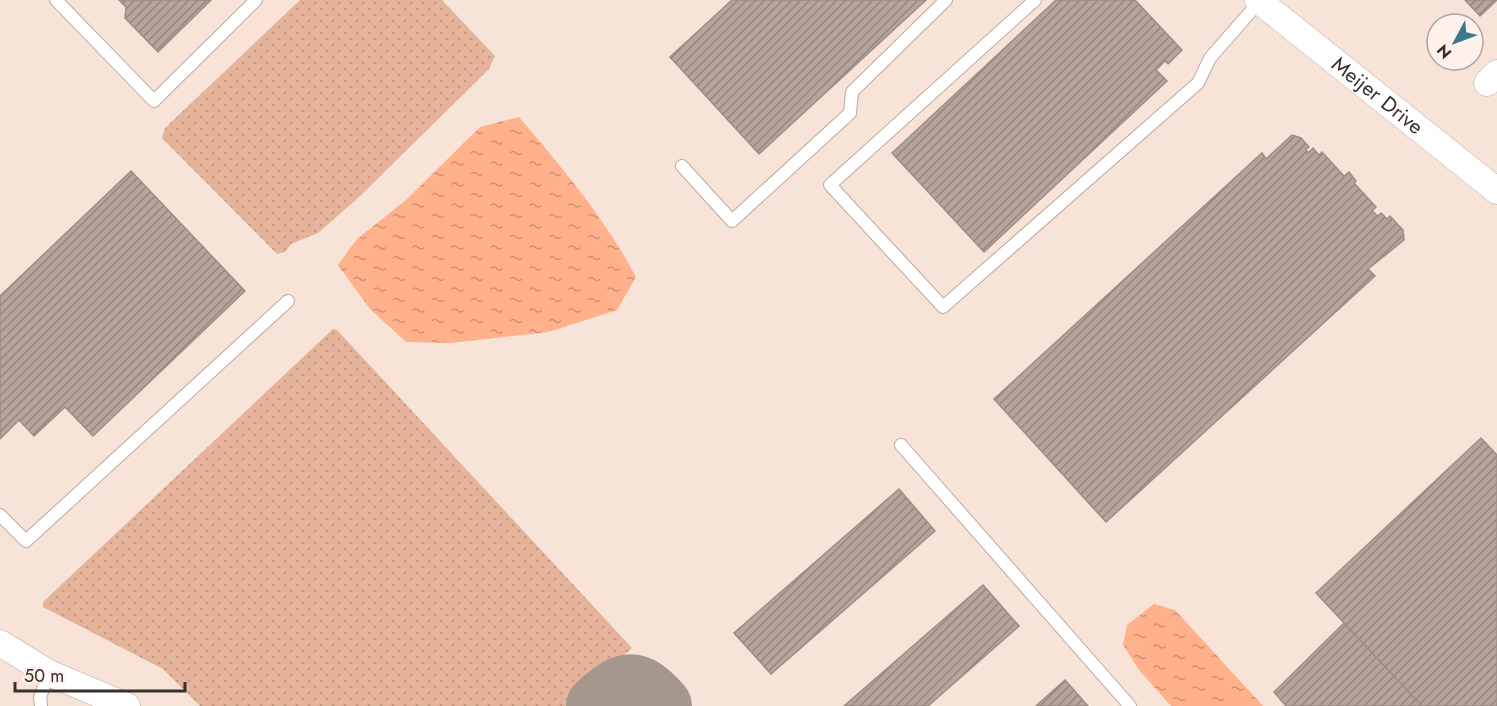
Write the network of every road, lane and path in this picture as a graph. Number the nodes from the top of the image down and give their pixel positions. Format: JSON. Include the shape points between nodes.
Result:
{"nodes":[{"id":1,"x":56,"y":0,"type":"edge"},
{"id":2,"x":256,"y":0,"type":"edge"},
{"id":3,"x":946,"y":0,"type":"edge"},
{"id":4,"x":1035,"y":0,"type":"edge"},
{"id":5,"x":1259,"y":1,"type":"edge"},
{"id":6,"x":682,"y":166,"type":"dead end"},
{"id":7,"x":1497,"y":191,"type":"edge"},
{"id":8,"x":288,"y":301,"type":"dead end"},
{"id":9,"x":901,"y":445,"type":"dead end"},
{"id":10,"x":0,"y":515,"type":"edge"},
{"id":11,"x":0,"y":644,"type":"edge"},
{"id":12,"x":49,"y":673,"type":"junction"},
{"id":13,"x":41,"y":706,"type":"edge"},
{"id":14,"x":127,"y":706,"type":"edge"},
{"id":15,"x":1130,"y":706,"type":"edge"}],
"edges":[{"from":1,"to":2,"type":"lane","via":[[154,101]]},
{"from":3,"to":6,"type":"lane","via":[[852,92],[850,112],[732,221]]},
{"from":4,"to":5,"type":"lane","via":[[830,185],[943,307],[1198,83],[1210,58]]},
{"from":5,"to":7,"type":"street","name":"Meijer Drive"},
{"from":8,"to":10,"type":"lane","via":[[26,541]]},
{"from":9,"to":15,"type":"lane"},
{"from":11,"to":12,"type":"street"},
{"from":12,"to":13,"type":"lane","via":[[40,697]]},
{"from":12,"to":14,"type":"street"}]}
